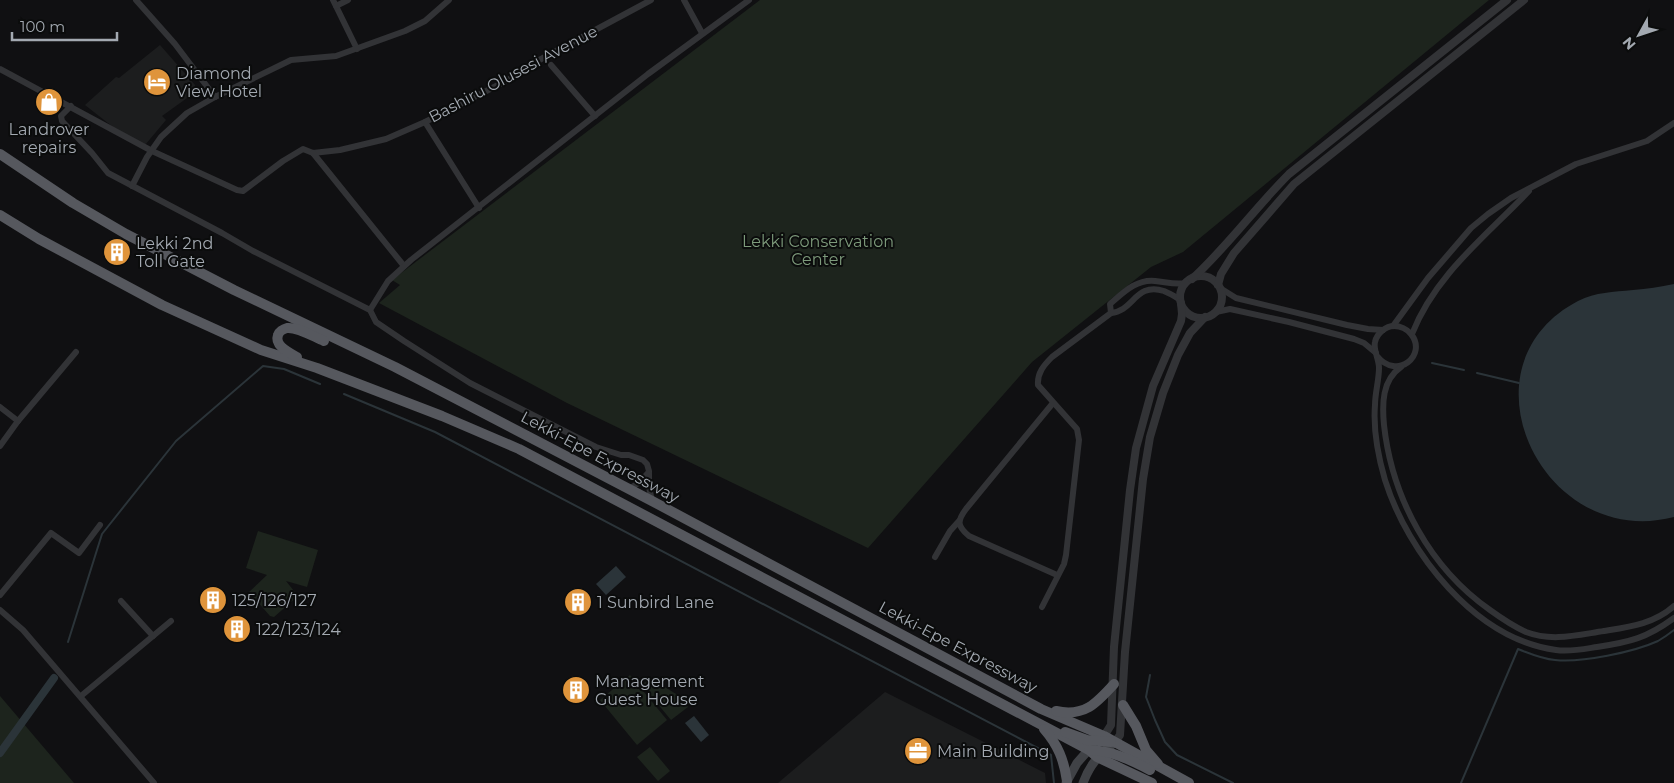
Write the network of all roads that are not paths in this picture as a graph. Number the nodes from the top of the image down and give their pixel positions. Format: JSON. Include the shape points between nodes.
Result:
{"nodes":[{"id":1,"x":136,"y":0,"type":"edge"},
{"id":2,"x":348,"y":0,"type":"edge"},
{"id":3,"x":449,"y":0,"type":"edge"},
{"id":4,"x":651,"y":0,"type":"edge"},
{"id":5,"x":684,"y":0,"type":"edge"},
{"id":6,"x":749,"y":0,"type":"edge"},
{"id":7,"x":1507,"y":0,"type":"edge"},
{"id":8,"x":1524,"y":0,"type":"edge"},
{"id":9,"x":334,"y":3,"type":"edge"},
{"id":10,"x":702,"y":33,"type":"junction"},
{"id":11,"x":357,"y":49,"type":"junction"},
{"id":12,"x":551,"y":65,"type":"dead end"},
{"id":13,"x":0,"y":69,"type":"edge"},
{"id":14,"x":215,"y":97,"type":"junction"},
{"id":15,"x":71,"y":106,"type":"junction"},
{"id":16,"x":594,"y":116,"type":"junction"},
{"id":17,"x":425,"y":122,"type":"junction"},
{"id":18,"x":1674,"y":123,"type":"edge"},
{"id":19,"x":152,"y":150,"type":"junction"},
{"id":20,"x":313,"y":153,"type":"junction"},
{"id":21,"x":0,"y":154,"type":"edge"},
{"id":22,"x":132,"y":186,"type":"junction"},
{"id":23,"x":1534,"y":187,"type":"junction"},
{"id":24,"x":478,"y":208,"type":"junction"},
{"id":25,"x":0,"y":215,"type":"edge"},
{"id":26,"x":404,"y":266,"type":"junction"},
{"id":27,"x":1189,"y":281,"type":"junction"},
{"id":28,"x":1219,"y":286,"type":"junction"},
{"id":29,"x":1181,"y":302,"type":"junction"},
{"id":30,"x":370,"y":310,"type":"junction"},
{"id":31,"x":1111,"y":312,"type":"junction"},
{"id":32,"x":1216,"y":312,"type":"junction"},
{"id":33,"x":1205,"y":317,"type":"junction"},
{"id":34,"x":1393,"y":326,"type":"junction"},
{"id":35,"x":1383,"y":330,"type":"junction"},
{"id":36,"x":1412,"y":334,"type":"junction"},
{"id":37,"x":347,"y":344,"type":"junction"},
{"id":38,"x":76,"y":352,"type":"dead end"},
{"id":39,"x":1377,"y":355,"type":"junction"},
{"id":40,"x":1402,"y":366,"type":"junction"},
{"id":41,"x":317,"y":368,"type":"junction"},
{"id":42,"x":1053,"y":403,"type":"junction"},
{"id":43,"x":0,"y":407,"type":"edge"},
{"id":44,"x":18,"y":421,"type":"junction"},
{"id":45,"x":0,"y":446,"type":"edge"},
{"id":46,"x":648,"y":472,"type":"junction"},
{"id":47,"x":629,"y":488,"type":"junction"},
{"id":48,"x":652,"y":501,"type":"junction"},
{"id":49,"x":959,"y":521,"type":"junction"},
{"id":50,"x":100,"y":524,"type":"dead end"},
{"id":51,"x":935,"y":557,"type":"dead end"},
{"id":52,"x":1057,"y":575,"type":"junction"},
{"id":53,"x":0,"y":595,"type":"edge"},
{"id":54,"x":121,"y":601,"type":"dead end"},
{"id":55,"x":1674,"y":606,"type":"edge"},
{"id":56,"x":1042,"y":607,"type":"dead end"},
{"id":57,"x":0,"y":610,"type":"edge"},
{"id":58,"x":1674,"y":618,"type":"edge"},
{"id":59,"x":171,"y":621,"type":"dead end"},
{"id":60,"x":153,"y":636,"type":"junction"},
{"id":61,"x":1114,"y":684,"type":"junction"},
{"id":62,"x":983,"y":695,"type":"junction"},
{"id":63,"x":82,"y":696,"type":"junction"},
{"id":64,"x":1123,"y":705,"type":"junction"},
{"id":65,"x":1041,"y":709,"type":"junction"},
{"id":66,"x":1040,"y":725,"type":"junction"},
{"id":67,"x":1100,"y":739,"type":"junction"},
{"id":68,"x":1114,"y":743,"type":"junction"},
{"id":69,"x":1097,"y":753,"type":"junction"},
{"id":70,"x":1164,"y":770,"type":"junction"},
{"id":71,"x":1066,"y":782,"type":"edge"},
{"id":72,"x":154,"y":783,"type":"edge"},
{"id":73,"x":1083,"y":783,"type":"edge"},
{"id":74,"x":1152,"y":783,"type":"edge"},
{"id":75,"x":1175,"y":783,"type":"edge"},
{"id":76,"x":1189,"y":783,"type":"edge"}],
"edges":[{"from":1,"to":14,"type":"street"},
{"from":2,"to":9,"type":"street"},
{"from":3,"to":11,"type":"street","via":[[425,21]]},
{"from":4,"to":17,"type":"street","name":"Bashiru Olusesi Avenue"},
{"from":5,"to":10,"type":"street"},
{"from":6,"to":10,"type":"street"},
{"from":7,"to":27,"type":"street","via":[[1289,174]]},
{"from":8,"to":28,"type":"street","via":[[1294,184],[1234,253],[1221,274]]},
{"from":9,"to":11,"type":"street"},
{"from":10,"to":16,"type":"street"},
{"from":11,"to":14,"type":"street","via":[[336,56],[290,60]]},
{"from":12,"to":16,"type":"street"},
{"from":13,"to":15,"type":"street"},
{"from":14,"to":19,"type":"street","via":[[187,113]]},
{"from":15,"to":19,"type":"street"},
{"from":15,"to":22,"type":"street","via":[[61,116],[62,121],[108,174]]},
{"from":16,"to":24,"type":"street"},
{"from":17,"to":20,"type":"street","name":"Bashiru Olusesi Avenue","via":[[386,139]]},
{"from":17,"to":24,"type":"street"},
{"from":18,"to":23,"type":"street","via":[[1647,141],[1576,164]]},
{"from":19,"to":20,"type":"street","name":"Bashiru Olusesi Avenue","via":[[243,191],[303,149]]},
{"from":19,"to":22,"type":"street"},
{"from":20,"to":26,"type":"street"},
{"from":21,"to":37,"type":"highway","name":"Lekki-Epe Expressway","via":[[126,234]]},
{"from":22,"to":30,"type":"street"},
{"from":23,"to":34,"type":"street","via":[[1511,198],[1471,228],[1428,278]]},
{"from":23,"to":36,"type":"street","via":[[1467,251],[1422,310]]},
{"from":24,"to":26,"type":"street"},
{"from":25,"to":41,"type":"highway","name":"Lekki-Epe Expressway","via":[[162,305],[261,350]]},
{"from":26,"to":30,"type":"street","via":[[388,281]]},
{"from":27,"to":28,"type":"street","via":[[1206,277]]},
{"from":27,"to":29,"type":"street","via":[[1182,289]]},
{"from":27,"to":31,"type":"street","via":[[1175,284],[1152,280],[1133,286],[1110,304]]},
{"from":28,"to":32,"type":"street","via":[[1222,299]]},
{"from":28,"to":35,"type":"street","via":[[1236,298],[1348,325]]},
{"from":29,"to":31,"type":"street","via":[[1159,290],[1145,290],[1118,312]]},
{"from":29,"to":33,"type":"street","via":[[1193,317]]},
{"from":29,"to":61,"type":"street","via":[[1181,321],[1153,386],[1136,448],[1115,638]]},
{"from":30,"to":46,"type":"street","via":[[376,322],[470,383],[596,447],[643,460]]},
{"from":31,"to":42,"type":"street","via":[[1044,365],[1038,385]]},
{"from":32,"to":33,"type":"street"},
{"from":32,"to":39,"type":"street","via":[[1230,309],[1354,339]]},
{"from":33,"to":64,"type":"street","via":[[1190,333],[1178,354],[1150,437],[1125,652]]},
{"from":34,"to":35,"type":"street"},
{"from":34,"to":36,"type":"street"},
{"from":35,"to":39,"type":"street","via":[[1375,342]]},
{"from":36,"to":40,"type":"street","via":[[1415,353]]},
{"from":37,"to":41,"type":"highway","via":[[332,344],[288,328],[278,334],[282,348]]},
{"from":37,"to":47,"type":"highway","name":"Lekki-Epe Expressway"},
{"from":38,"to":44,"type":"street"},
{"from":39,"to":40,"type":"street","via":[[1388,365]]},
{"from":39,"to":58,"type":"street","via":[[1375,427],[1388,490],[1405,530],[1423,557],[1466,605],[1512,636],[1556,650],[1626,643],[1653,632]]},
{"from":40,"to":55,"type":"street","via":[[1393,372],[1387,385],[1382,410],[1388,451],[1398,486],[1417,529],[1441,565],[1465,591],[1515,627],[1550,637],[1570,638],[1628,627],[1660,617]]},
{"from":41,"to":62,"type":"highway","name":"Lekki-Epe Expressway","via":[[478,430],[519,450]]},
{"from":42,"to":49,"type":"street"},
{"from":42,"to":52,"type":"street","via":[[1077,429],[1079,440],[1066,555]]},
{"from":43,"to":44,"type":"street"},
{"from":44,"to":45,"type":"street"},
{"from":46,"to":47,"type":"street"},
{"from":46,"to":48,"type":"street"},
{"from":47,"to":48,"type":"highway","name":"Lekki-Epe Expressway"},
{"from":48,"to":65,"type":"highway","name":"Lekki-Epe Expressway"},
{"from":49,"to":51,"type":"street"},
{"from":49,"to":52,"type":"street","via":[[969,536]]},
{"from":50,"to":53,"type":"street","via":[[79,554],[51,533]]},
{"from":52,"to":56,"type":"street"},
{"from":54,"to":60,"type":"street"},
{"from":57,"to":63,"type":"street","via":[[23,630]]},
{"from":59,"to":60,"type":"street"},
{"from":60,"to":63,"type":"street"},
{"from":61,"to":65,"type":"highway","via":[[1083,710],[1073,713]]},
{"from":61,"to":67,"type":"street","via":[[1111,725]]},
{"from":62,"to":66,"type":"highway","name":"Lekki-Epe Expressway"},
{"from":62,"to":67,"type":"highway","via":[[995,695],[1087,740]]},
{"from":63,"to":72,"type":"street"},
{"from":64,"to":68,"type":"street","via":[[1120,735]]},
{"from":64,"to":70,"type":"highway","via":[[1146,750]]},
{"from":65,"to":67,"type":"highway","name":"Lekki-Epe Expressway"},
{"from":66,"to":69,"type":"highway","name":"Lekki-Epe Expressway"},
{"from":66,"to":71,"type":"highway","via":[[1050,735],[1064,761]]},
{"from":67,"to":68,"type":"highway"},
{"from":67,"to":69,"type":"main road"},
{"from":68,"to":69,"type":"main road"},
{"from":68,"to":70,"type":"highway"},
{"from":69,"to":71,"type":"main road","via":[[1076,763]]},
{"from":69,"to":73,"type":"main road"},
{"from":69,"to":74,"type":"highway","name":"Lekki-Epe Expressway"},
{"from":69,"to":75,"type":"highway","via":[[1140,764]]},
{"from":70,"to":76,"type":"highway"}]}
